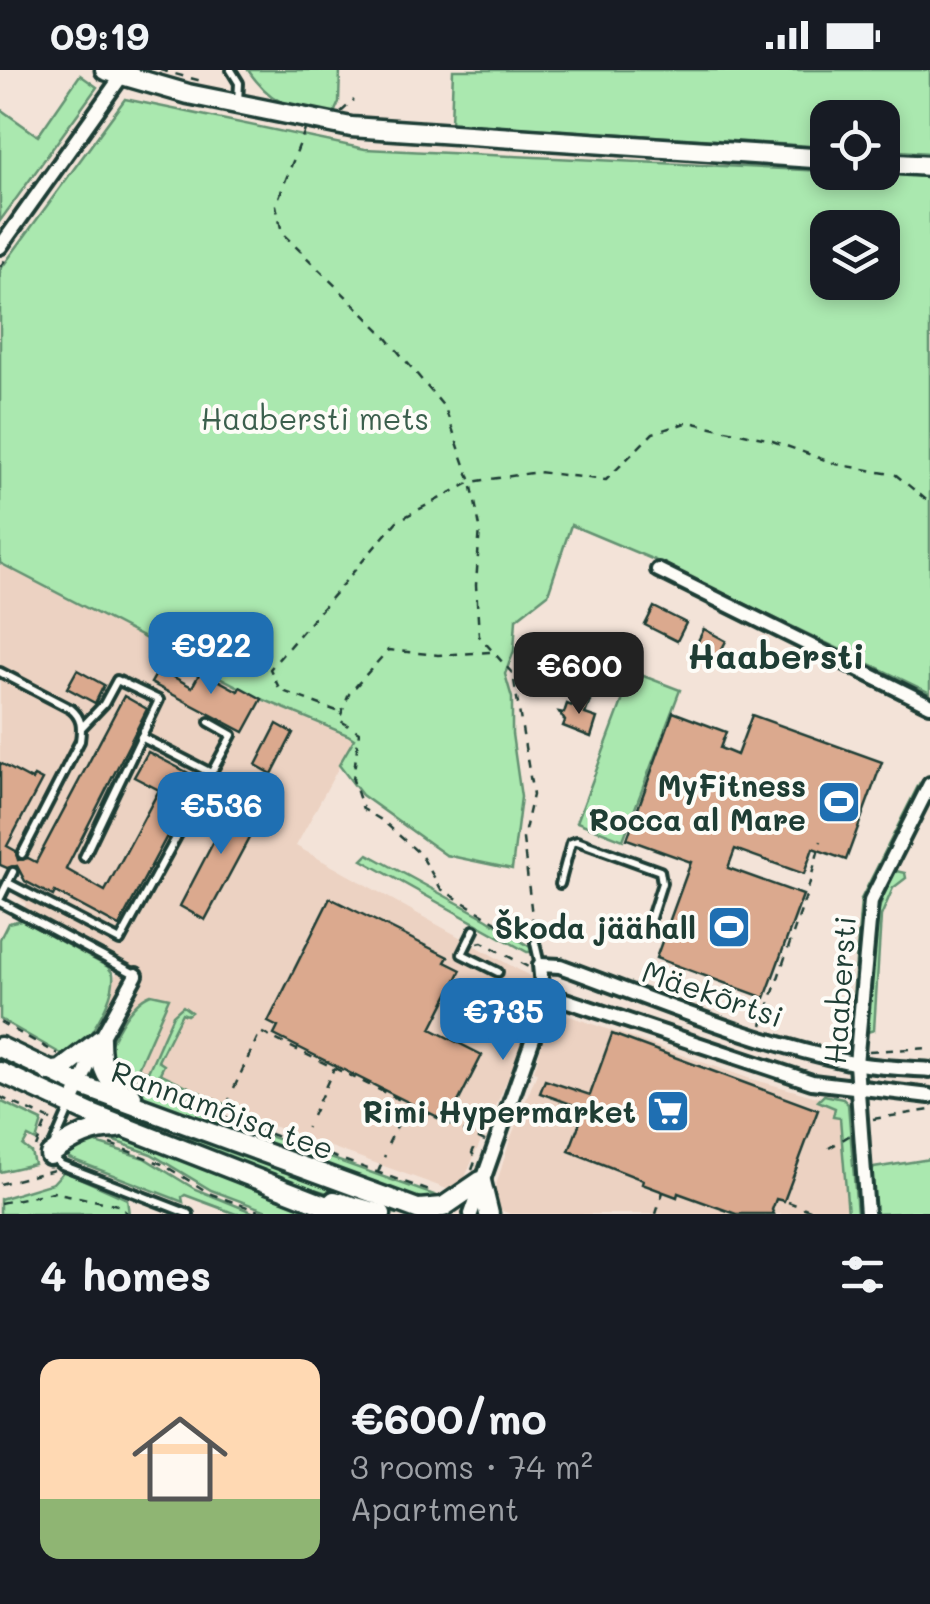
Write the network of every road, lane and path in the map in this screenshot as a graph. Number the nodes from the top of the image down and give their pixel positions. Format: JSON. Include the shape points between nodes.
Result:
{"nodes":[{"id":1,"x":231,"y":70,"type":"edge"},
{"id":2,"x":117,"y":72,"type":"edge"},
{"id":3,"x":354,"y":100,"type":"dead end"},
{"id":4,"x":238,"y":104,"type":"junction"},
{"id":5,"x":336,"y":117,"type":"dead end"},
{"id":6,"x":309,"y":119,"type":"junction"},
{"id":7,"x":810,"y":158,"type":"edge"},
{"id":8,"x":900,"y":164,"type":"edge"},
{"id":9,"x":930,"y":166,"type":"edge"},
{"id":10,"x":6,"y":249,"type":"edge"},
{"id":11,"x":0,"y":267,"type":"edge"},
{"id":12,"x":470,"y":482,"type":"junction"},
{"id":13,"x":930,"y":504,"type":"edge"},
{"id":14,"x":658,"y":570,"type":"dead end"},
{"id":15,"x":199,"y":639,"type":"dead end"},
{"id":16,"x":490,"y":652,"type":"junction"},
{"id":17,"x":270,"y":669,"type":"junction"},
{"id":18,"x":0,"y":672,"type":"edge"},
{"id":19,"x":930,"y":705,"type":"edge"},
{"id":20,"x":340,"y":712,"type":"junction"},
{"id":21,"x":209,"y":722,"type":"dead end"},
{"id":22,"x":82,"y":726,"type":"junction"},
{"id":23,"x":142,"y":737,"type":"junction"},
{"id":24,"x":211,"y":773,"type":"junction"},
{"id":25,"x":930,"y":784,"type":"edge"},
{"id":26,"x":821,"y":841,"type":"dead end"},
{"id":27,"x":22,"y":854,"type":"dead end"},
{"id":28,"x":816,"y":856,"type":"junction"},
{"id":29,"x":84,"y":857,"type":"dead end"},
{"id":30,"x":822,"y":858,"type":"dead end"},
{"id":31,"x":13,"y":872,"type":"dead end"},
{"id":32,"x":8,"y":883,"type":"junction"},
{"id":33,"x":560,"y":884,"type":"dead end"},
{"id":34,"x":0,"y":900,"type":"edge"},
{"id":35,"x":800,"y":912,"type":"junction"},
{"id":36,"x":807,"y":915,"type":"dead end"},
{"id":37,"x":648,"y":927,"type":"dead end"},
{"id":38,"x":474,"y":930,"type":"dead end"},
{"id":39,"x":792,"y":936,"type":"junction"},
{"id":40,"x":798,"y":938,"type":"dead end"},
{"id":41,"x":535,"y":943,"type":"junction"},
{"id":42,"x":476,"y":944,"type":"dead end"},
{"id":43,"x":784,"y":958,"type":"junction"},
{"id":44,"x":790,"y":960,"type":"dead end"},
{"id":45,"x":537,"y":970,"type":"junction"},
{"id":46,"x":498,"y":972,"type":"dead end"},
{"id":47,"x":136,"y":975,"type":"joint"},
{"id":48,"x":544,"y":992,"type":"junction"},
{"id":49,"x":0,"y":1022,"type":"edge"},
{"id":50,"x":760,"y":1029,"type":"dead end"},
{"id":51,"x":100,"y":1040,"type":"junction"},
{"id":52,"x":0,"y":1047,"type":"edge"},
{"id":53,"x":930,"y":1048,"type":"edge"},
{"id":54,"x":857,"y":1058,"type":"junction"},
{"id":55,"x":67,"y":1060,"type":"dead end"},
{"id":56,"x":334,"y":1068,"type":"junction"},
{"id":57,"x":930,"y":1070,"type":"edge"},
{"id":58,"x":0,"y":1072,"type":"edge"},
{"id":59,"x":48,"y":1072,"type":"junction"},
{"id":60,"x":114,"y":1076,"type":"dead end"},
{"id":61,"x":80,"y":1085,"type":"junction"},
{"id":62,"x":234,"y":1088,"type":"dead end"},
{"id":63,"x":857,"y":1090,"type":"junction"},
{"id":64,"x":0,"y":1097,"type":"edge"},
{"id":65,"x":230,"y":1098,"type":"dead end"},
{"id":66,"x":929,"y":1104,"type":"edge"},
{"id":67,"x":71,"y":1105,"type":"junction"},
{"id":68,"x":407,"y":1106,"type":"junction"},
{"id":69,"x":156,"y":1114,"type":"junction"},
{"id":70,"x":312,"y":1116,"type":"dead end"},
{"id":71,"x":223,"y":1117,"type":"junction"},
{"id":72,"x":48,"y":1118,"type":"junction"},
{"id":73,"x":867,"y":1120,"type":"dead end"},
{"id":74,"x":57,"y":1122,"type":"dead end"},
{"id":75,"x":308,"y":1126,"type":"dead end"},
{"id":76,"x":126,"y":1128,"type":"junction"},
{"id":77,"x":853,"y":1134,"type":"dead end"},
{"id":78,"x":491,"y":1136,"type":"dead end"},
{"id":79,"x":478,"y":1140,"type":"junction"},
{"id":80,"x":109,"y":1143,"type":"dead end"},
{"id":81,"x":388,"y":1144,"type":"dead end"},
{"id":82,"x":300,"y":1145,"type":"junction"},
{"id":83,"x":829,"y":1148,"type":"dead end"},
{"id":84,"x":385,"y":1155,"type":"dead end"},
{"id":85,"x":49,"y":1156,"type":"junction"},
{"id":86,"x":378,"y":1174,"type":"junction"},
{"id":87,"x":474,"y":1182,"type":"junction"},
{"id":88,"x":0,"y":1184,"type":"edge"},
{"id":89,"x":280,"y":1188,"type":"junction"},
{"id":90,"x":664,"y":1192,"type":"dead end"},
{"id":91,"x":454,"y":1202,"type":"junction"},
{"id":92,"x":788,"y":1202,"type":"dead end"},
{"id":93,"x":0,"y":1203,"type":"edge"},
{"id":94,"x":425,"y":1212,"type":"edge"},
{"id":95,"x":128,"y":1214,"type":"edge"},
{"id":96,"x":189,"y":1214,"type":"edge"},
{"id":97,"x":266,"y":1214,"type":"edge"},
{"id":98,"x":347,"y":1214,"type":"edge"},
{"id":99,"x":381,"y":1214,"type":"edge"},
{"id":100,"x":471,"y":1214,"type":"edge"},
{"id":101,"x":488,"y":1214,"type":"edge"},
{"id":102,"x":656,"y":1214,"type":"edge"},
{"id":103,"x":821,"y":1214,"type":"edge"},
{"id":104,"x":867,"y":1214,"type":"edge"}],
"edges":[{"from":1,"to":4,"type":"lane","via":[[239,83]]},
{"from":2,"to":4,"type":"main road"},
{"from":2,"to":10,"type":"street"},
{"from":3,"to":5,"type":"path"},
{"from":4,"to":6,"type":"main road"},
{"from":6,"to":7,"type":"main road"},
{"from":6,"to":12,"type":"path","via":[[276,206],[282,233],[445,408]]},
{"from":8,"to":9,"type":"main road"},
{"from":10,"to":11,"type":"path"},
{"from":12,"to":13,"type":"path","via":[[538,472],[606,480],[653,432],[689,422],[896,475]]},
{"from":12,"to":16,"type":"path","via":[[480,527],[477,620]]},
{"from":12,"to":17,"type":"path","via":[[397,521]]},
{"from":14,"to":19,"type":"street"},
{"from":15,"to":17,"type":"path"},
{"from":16,"to":20,"type":"path","via":[[388,650]]},
{"from":16,"to":41,"type":"path","via":[[512,674],[533,795],[523,839]]},
{"from":17,"to":20,"type":"path","via":[[280,690]]},
{"from":18,"to":22,"type":"lane","via":[[71,709]]},
{"from":20,"to":41,"type":"path","via":[[338,720],[359,732],[353,780],[362,809],[421,856],[441,889]]},
{"from":21,"to":24,"type":"lane","via":[[232,735]]},
{"from":22,"to":23,"type":"lane","via":[[116,680],[160,700]]},
{"from":22,"to":27,"type":"lane"},
{"from":23,"to":24,"type":"lane"},
{"from":23,"to":29,"type":"lane"},
{"from":24,"to":32,"type":"lane","via":[[120,940]]},
{"from":25,"to":54,"type":"street","name":"Haabersti","via":[[871,902]]},
{"from":26,"to":28,"type":"path"},
{"from":28,"to":30,"type":"path"},
{"from":28,"to":35,"type":"path"},
{"from":31,"to":32,"type":"lane"},
{"from":32,"to":34,"type":"lane"},
{"from":33,"to":37,"type":"lane","via":[[577,841],[660,871]]},
{"from":34,"to":47,"type":"lane"},
{"from":35,"to":36,"type":"path"},
{"from":35,"to":39,"type":"path"},
{"from":38,"to":46,"type":"lane","via":[[462,954]]},
{"from":39,"to":40,"type":"path"},
{"from":39,"to":43,"type":"path"},
{"from":41,"to":45,"type":"lane"},
{"from":42,"to":45,"type":"path"},
{"from":43,"to":44,"type":"path"},
{"from":43,"to":50,"type":"path"},
{"from":45,"to":48,"type":"street"},
{"from":45,"to":54,"type":"street","name":"Mäekõrtsi","via":[[560,966],[742,1031]]},
{"from":47,"to":51,"type":"street"},
{"from":48,"to":63,"type":"street","name":"Mäekõrtsi","via":[[756,1066]]},
{"from":48,"to":87,"type":"street","via":[[518,1088]]},
{"from":49,"to":55,"type":"path"},
{"from":51,"to":59,"type":"main road","via":[[71,1064]]},
{"from":51,"to":61,"type":"street"},
{"from":51,"to":69,"type":"main road","via":[[108,1080]]},
{"from":52,"to":59,"type":"main road","name":"Rannamõisa tee"},
{"from":53,"to":54,"type":"path"},
{"from":54,"to":57,"type":"street","name":"Mäekõrtsi"},
{"from":54,"to":63,"type":"street","name":"Haabersti"},
{"from":56,"to":62,"type":"path","via":[[260,1032]]},
{"from":56,"to":68,"type":"path"},
{"from":56,"to":70,"type":"path"},
{"from":58,"to":67,"type":"main road","name":"Rannamõisa tee"},
{"from":59,"to":61,"type":"main road","name":"Rannamõisa tee"},
{"from":60,"to":71,"type":"path","via":[[130,1073]]},
{"from":61,"to":67,"type":"street"},
{"from":61,"to":69,"type":"main road","name":"Rannamõisa tee"},
{"from":63,"to":66,"type":"street","name":"Mäekõrtsi"},
{"from":63,"to":104,"type":"street","name":"Haabersti"},
{"from":64,"to":72,"type":"path"},
{"from":65,"to":71,"type":"path"},
{"from":66,"to":73,"type":"path"},
{"from":67,"to":76,"type":"main road","name":"Rannamõisa tee"},
{"from":67,"to":85,"type":"lane"},
{"from":68,"to":79,"type":"path"},
{"from":68,"to":81,"type":"path"},
{"from":69,"to":94,"type":"main road","name":"Rannamõisa tee"},
{"from":71,"to":82,"type":"path"},
{"from":72,"to":74,"type":"path"},
{"from":72,"to":85,"type":"path"},
{"from":75,"to":82,"type":"path"},
{"from":76,"to":85,"type":"main road","via":[[100,1128]]},
{"from":76,"to":89,"type":"main road","name":"Rannamõisa tee"},
{"from":77,"to":83,"type":"path"},
{"from":78,"to":79,"type":"path"},
{"from":79,"to":87,"type":"path"},
{"from":80,"to":97,"type":"path"},
{"from":82,"to":86,"type":"path"},
{"from":84,"to":86,"type":"path"},
{"from":85,"to":88,"type":"path"},
{"from":85,"to":96,"type":"lane"},
{"from":86,"to":91,"type":"path"},
{"from":87,"to":91,"type":"main road"},
{"from":87,"to":100,"type":"street"},
{"from":87,"to":101,"type":"main road"},
{"from":89,"to":98,"type":"main road","name":"Rannamõisa tee"},
{"from":89,"to":99,"type":"main road"},
{"from":90,"to":102,"type":"path"},
{"from":91,"to":94,"type":"main road"},
{"from":92,"to":103,"type":"path"},
{"from":93,"to":95,"type":"path","via":[[53,1192],[118,1205]]}]}
